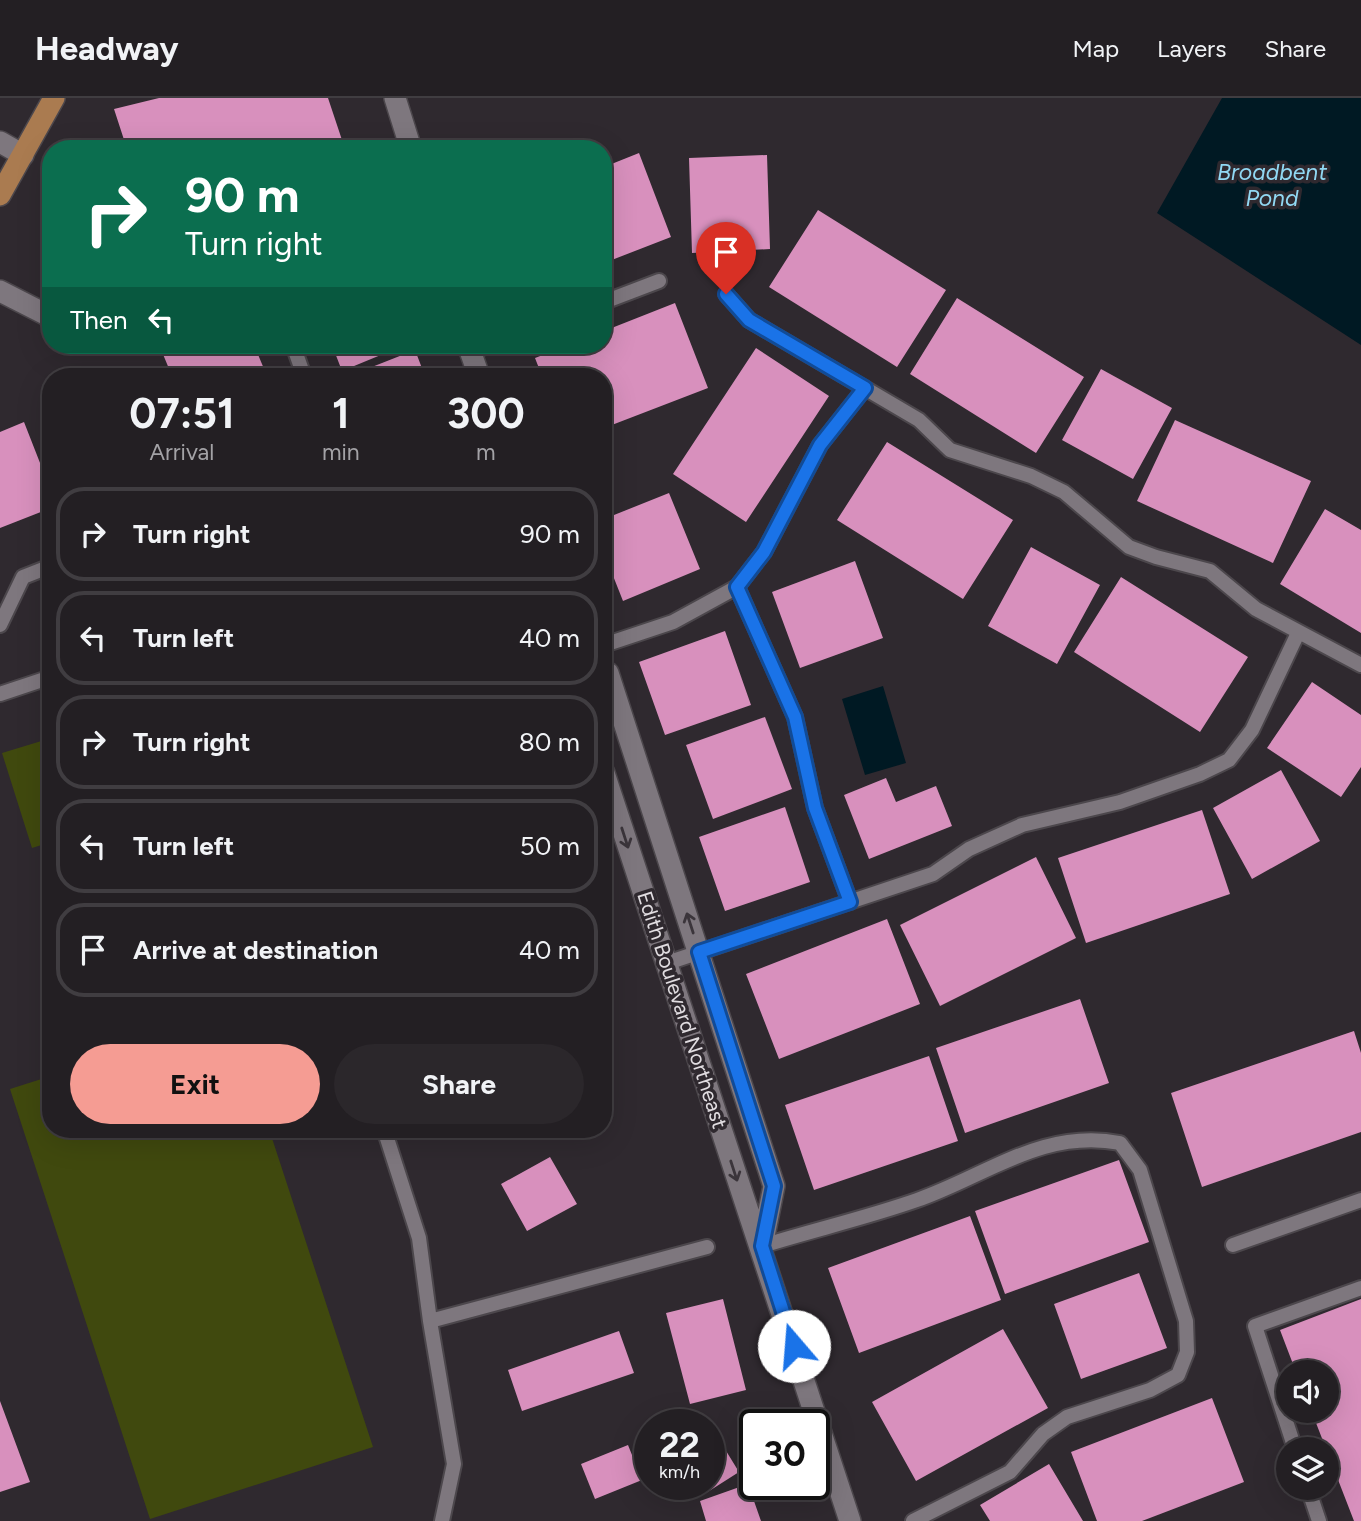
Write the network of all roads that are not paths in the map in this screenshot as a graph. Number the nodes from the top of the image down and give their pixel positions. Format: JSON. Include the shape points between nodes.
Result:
{"nodes":[{"id":1,"x":54,"y":98,"type":"edge"},
{"id":2,"x":395,"y":98,"type":"edge"},
{"id":3,"x":408,"y":140,"type":"edge"},
{"id":4,"x":0,"y":142,"type":"edge"},
{"id":5,"x":23,"y":155,"type":"junction"},
{"id":6,"x":0,"y":195,"type":"edge"},
{"id":7,"x":659,"y":281,"type":"dead end"},
{"id":8,"x":0,"y":291,"type":"edge"},
{"id":9,"x":726,"y":294,"type":"dead end"},
{"id":10,"x":612,"y":299,"type":"edge"},
{"id":11,"x":42,"y":312,"type":"edge"},
{"id":12,"x":865,"y":388,"type":"junction"},
{"id":13,"x":42,"y":570,"type":"edge"},
{"id":14,"x":737,"y":587,"type":"junction"},
{"id":15,"x":0,"y":625,"type":"edge"},
{"id":16,"x":1298,"y":633,"type":"junction"},
{"id":17,"x":612,"y":642,"type":"edge"},
{"id":18,"x":1361,"y":665,"type":"edge"},
{"id":19,"x":42,"y":680,"type":"edge"},
{"id":20,"x":612,"y":685,"type":"edge"},
{"id":21,"x":0,"y":694,"type":"edge"},
{"id":22,"x":612,"y":797,"type":"edge"},
{"id":23,"x":850,"y":902,"type":"junction"},
{"id":24,"x":699,"y":952,"type":"junction"},
{"id":25,"x":667,"y":963,"type":"junction"},
{"id":26,"x":387,"y":1138,"type":"edge"},
{"id":27,"x":1361,"y":1200,"type":"edge"},
{"id":28,"x":1233,"y":1245,"type":"dead end"},
{"id":29,"x":762,"y":1246,"type":"junction"},
{"id":30,"x":706,"y":1247,"type":"dead end"},
{"id":31,"x":1361,"y":1288,"type":"edge"},
{"id":32,"x":430,"y":1321,"type":"junction"},
{"id":33,"x":1291,"y":1437,"type":"edge"},
{"id":34,"x":1312,"y":1500,"type":"edge"},
{"id":35,"x":442,"y":1521,"type":"edge"},
{"id":36,"x":850,"y":1521,"type":"edge"},
{"id":37,"x":913,"y":1521,"type":"edge"},
{"id":38,"x":1319,"y":1521,"type":"edge"}],
"edges":[{"from":1,"to":5,"type":"main road"},
{"from":2,"to":3,"type":"street"},
{"from":4,"to":5,"type":"street"},
{"from":5,"to":6,"type":"main road"},
{"from":7,"to":10,"type":"lane"},
{"from":8,"to":11,"type":"street"},
{"from":9,"to":12,"type":"lane","via":[[749,320]]},
{"from":12,"to":14,"type":"lane","via":[[820,445],[764,552]]},
{"from":12,"to":16,"type":"lane","via":[[919,420],[950,450],[1031,476],[1064,492],[1129,547],[1210,571],[1256,609]]},
{"from":13,"to":15,"type":"lane","via":[[23,577]]},
{"from":14,"to":17,"type":"lane","via":[[673,622]]},
{"from":14,"to":23,"type":"lane","via":[[795,717],[815,808]]},
{"from":16,"to":18,"type":"lane"},
{"from":16,"to":23,"type":"lane","via":[[1252,730],[1228,760],[1120,802],[1022,825],[969,849],[933,874]]},
{"from":19,"to":21,"type":"lane"},
{"from":24,"to":20,"type":"street","name":"Edith Boulevard Northeast","one_way":true},
{"from":22,"to":25,"type":"street","name":"Edith Boulevard Northeast","one_way":true},
{"from":23,"to":24,"type":"lane"},
{"from":24,"to":25,"type":"lane"},
{"from":24,"to":29,"type":"street","name":"Edith Boulevard Northeast","via":[[774,1186]]},
{"from":25,"to":29,"type":"street","name":"Edith Boulevard Northeast","one_way":true,"via":[[740,1192]]},
{"from":26,"to":32,"type":"lane","via":[[419,1238]]},
{"from":27,"to":28,"type":"lane"},
{"from":29,"to":36,"type":"street","name":"Edith Boulevard Northeast"},
{"from":29,"to":37,"type":"lane","via":[[883,1212],[958,1186],[999,1162],[1065,1141],[1091,1138],[1120,1143],[1140,1170],[1186,1321],[1187,1352],[1178,1375],[1150,1390],[1067,1417],[1043,1434],[1010,1472]]},
{"from":30,"to":32,"type":"lane"},
{"from":31,"to":33,"type":"lane","via":[[1255,1326]]},
{"from":32,"to":35,"type":"lane","via":[[454,1464]]},
{"from":34,"to":38,"type":"lane"}]}
